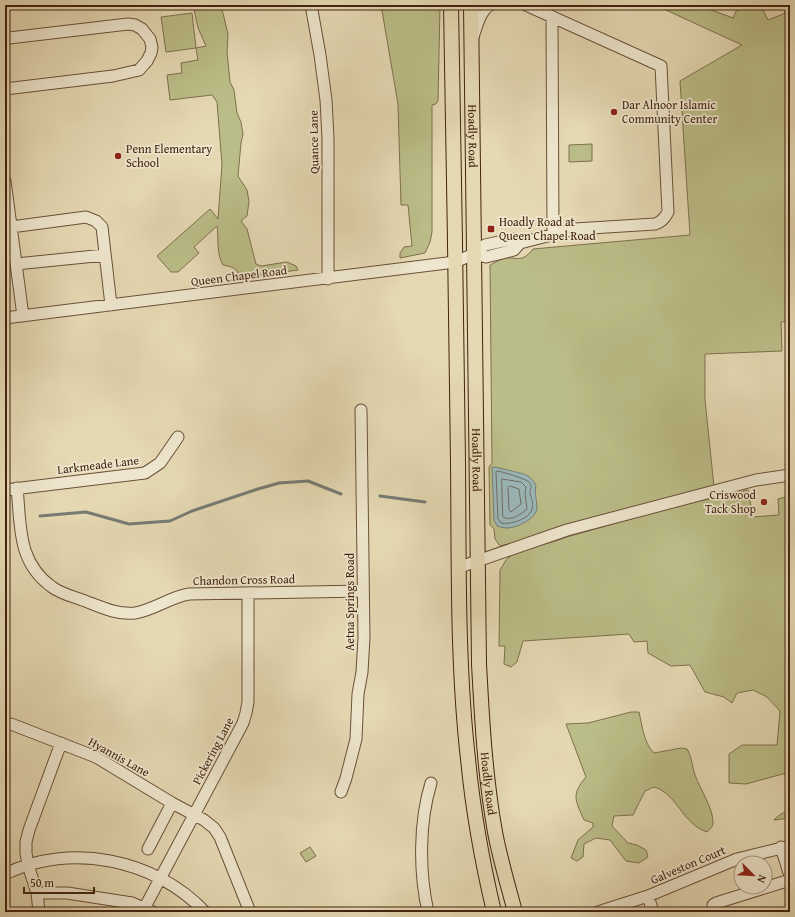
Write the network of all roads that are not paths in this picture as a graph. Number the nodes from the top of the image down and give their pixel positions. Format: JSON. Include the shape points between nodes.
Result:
{"nodes":[{"id":1,"x":311,"y":5,"type":"edge"},
{"id":2,"x":451,"y":5,"type":"edge"},
{"id":3,"x":470,"y":5,"type":"edge"},
{"id":4,"x":490,"y":5,"type":"edge"},
{"id":5,"x":526,"y":5,"type":"edge"},
{"id":6,"x":552,"y":17,"type":"junction"},
{"id":7,"x":5,"y":41,"type":"edge"},
{"id":8,"x":471,"y":41,"type":"junction"},
{"id":9,"x":5,"y":89,"type":"edge"},
{"id":10,"x":5,"y":181,"type":"edge"},
{"id":11,"x":11,"y":227,"type":"junction"},
{"id":12,"x":553,"y":234,"type":"junction"},
{"id":13,"x":474,"y":254,"type":"junction"},
{"id":14,"x":105,"y":255,"type":"junction"},
{"id":15,"x":455,"y":262,"type":"junction"},
{"id":16,"x":16,"y":264,"type":"junction"},
{"id":17,"x":328,"y":279,"type":"junction"},
{"id":18,"x":111,"y":305,"type":"junction"},
{"id":19,"x":23,"y":316,"type":"junction"},
{"id":20,"x":5,"y":318,"type":"edge"},
{"id":21,"x":362,"y":410,"type":"dead end"},
{"id":22,"x":178,"y":437,"type":"dead end"},
{"id":23,"x":790,"y":475,"type":"edge"},
{"id":24,"x":17,"y":488,"type":"junction"},
{"id":25,"x":5,"y":490,"type":"edge"},
{"id":26,"x":477,"y":561,"type":"junction"},
{"id":27,"x":460,"y":567,"type":"junction"},
{"id":28,"x":363,"y":591,"type":"junction"},
{"id":29,"x":248,"y":593,"type":"junction"},
{"id":30,"x":5,"y":724,"type":"edge"},
{"id":31,"x":61,"y":743,"type":"junction"},
{"id":32,"x":431,"y":783,"type":"dead end"},
{"id":33,"x":341,"y":792,"type":"dead end"},
{"id":34,"x":172,"y":803,"type":"junction"},
{"id":35,"x":194,"y":814,"type":"junction"},
{"id":36,"x":785,"y":846,"type":"edge"},
{"id":37,"x":148,"y":849,"type":"dead end"},
{"id":38,"x":28,"y":865,"type":"junction"},
{"id":39,"x":5,"y":874,"type":"edge"},
{"id":40,"x":790,"y":876,"type":"edge"},
{"id":41,"x":161,"y":878,"type":"junction"},
{"id":42,"x":790,"y":880,"type":"edge"},
{"id":43,"x":37,"y":893,"type":"junction"},
{"id":44,"x":648,"y":896,"type":"junction"},
{"id":45,"x":149,"y":910,"type":"edge"},
{"id":46,"x":39,"y":912,"type":"edge"},
{"id":47,"x":204,"y":912,"type":"edge"},
{"id":48,"x":250,"y":912,"type":"edge"},
{"id":49,"x":428,"y":912,"type":"edge"},
{"id":50,"x":494,"y":912,"type":"edge"},
{"id":51,"x":515,"y":912,"type":"edge"},
{"id":52,"x":598,"y":912,"type":"edge"},
{"id":53,"x":653,"y":912,"type":"edge"},
{"id":54,"x":714,"y":912,"type":"edge"}],
"edges":[{"from":1,"to":17,"type":"street","name":"Quance Lane","via":[[326,100]]},
{"from":2,"to":15,"type":"main road","name":"Hoadly Road"},
{"from":3,"to":8,"type":"main road","name":"Hoadly Road"},
{"from":4,"to":8,"type":"street","via":[[482,12]]},
{"from":5,"to":6,"type":"street"},
{"from":6,"to":12,"type":"street"},
{"from":6,"to":12,"type":"street","name":"Queen Chapel Road","via":[[661,66],[669,208],[666,217],[655,224],[575,229]]},
{"from":7,"to":9,"type":"street","via":[[9,38],[128,24],[142,29],[150,39],[152,47],[147,61],[139,70],[113,76]]},
{"from":8,"to":13,"type":"main road","name":"Hoadly Road"},
{"from":10,"to":11,"type":"street"},
{"from":11,"to":14,"type":"street","via":[[86,217],[102,227]]},
{"from":11,"to":16,"type":"street"},
{"from":12,"to":13,"type":"street","name":"Queen Chapel Road","via":[[520,242],[513,239],[485,245]]},
{"from":13,"to":15,"type":"street","name":"Queen Chapel Road"},
{"from":13,"to":26,"type":"main road","name":"Hoadly Road"},
{"from":14,"to":16,"type":"street"},
{"from":14,"to":18,"type":"street"},
{"from":15,"to":17,"type":"street","name":"Queen Chapel Road"},
{"from":15,"to":27,"type":"main road","name":"Hoadly Road"},
{"from":16,"to":19,"type":"street"},
{"from":17,"to":18,"type":"street","name":"Queen Chapel Road"},
{"from":18,"to":19,"type":"street","name":"Queen Chapel Road"},
{"from":19,"to":20,"type":"street","name":"Queen Chapel Road"},
{"from":21,"to":28,"type":"street","name":"Aetna Springs Road"},
{"from":22,"to":24,"type":"street","name":"Larkmeade Lane","via":[[160,462],[145,473]]},
{"from":23,"to":26,"type":"street","via":[[756,480],[595,522]]},
{"from":24,"to":25,"type":"street","name":"Larkmeade Lane"},
{"from":24,"to":29,"type":"street","name":"Chandon Cross Road","via":[[26,555],[36,573],[52,588],[111,611],[128,614],[144,611],[183,595]]},
{"from":26,"to":27,"type":"street"},
{"from":26,"to":51,"type":"main road","name":"Hoadly Road","via":[[482,731],[495,831]]},
{"from":27,"to":50,"type":"main road","name":"Hoadly Road","via":[[461,663],[467,758],[484,869]]},
{"from":28,"to":29,"type":"street","name":"Chandon Cross Road"},
{"from":28,"to":33,"type":"street","name":"Aetna Springs Road","via":[[364,638],[356,739]]},
{"from":29,"to":35,"type":"street","name":"Pickering Lane","via":[[246,713],[238,734]]},
{"from":30,"to":31,"type":"street","name":"Hyannis Lane"},
{"from":31,"to":34,"type":"street","name":"Hyannis Lane","via":[[96,757]]},
{"from":31,"to":38,"type":"street","via":[[29,830],[26,842]]},
{"from":32,"to":49,"type":"street","via":[[425,809],[422,850],[422,876]]},
{"from":34,"to":35,"type":"street","name":"Hyannis Lane"},
{"from":34,"to":37,"type":"street"},
{"from":35,"to":41,"type":"street","name":"Pickering Lane"},
{"from":35,"to":48,"type":"street","name":"Hyannis Lane","via":[[214,828],[220,837]]},
{"from":36,"to":40,"type":"street"},
{"from":36,"to":44,"type":"street","name":"Galveston Court","via":[[737,859]]},
{"from":38,"to":39,"type":"street"},
{"from":38,"to":41,"type":"street","via":[[63,858],[88,858],[126,864]]},
{"from":38,"to":43,"type":"street"},
{"from":41,"to":45,"type":"street","name":"Pickering Lane"},
{"from":41,"to":47,"type":"street","via":[[183,892]]},
{"from":42,"to":54,"type":"street","via":[[716,903],[713,905]]},
{"from":43,"to":45,"type":"street","via":[[67,893],[132,903]]},
{"from":43,"to":46,"type":"street"},
{"from":44,"to":52,"type":"street","name":"Galveston Court"},
{"from":44,"to":53,"type":"street"}]}
